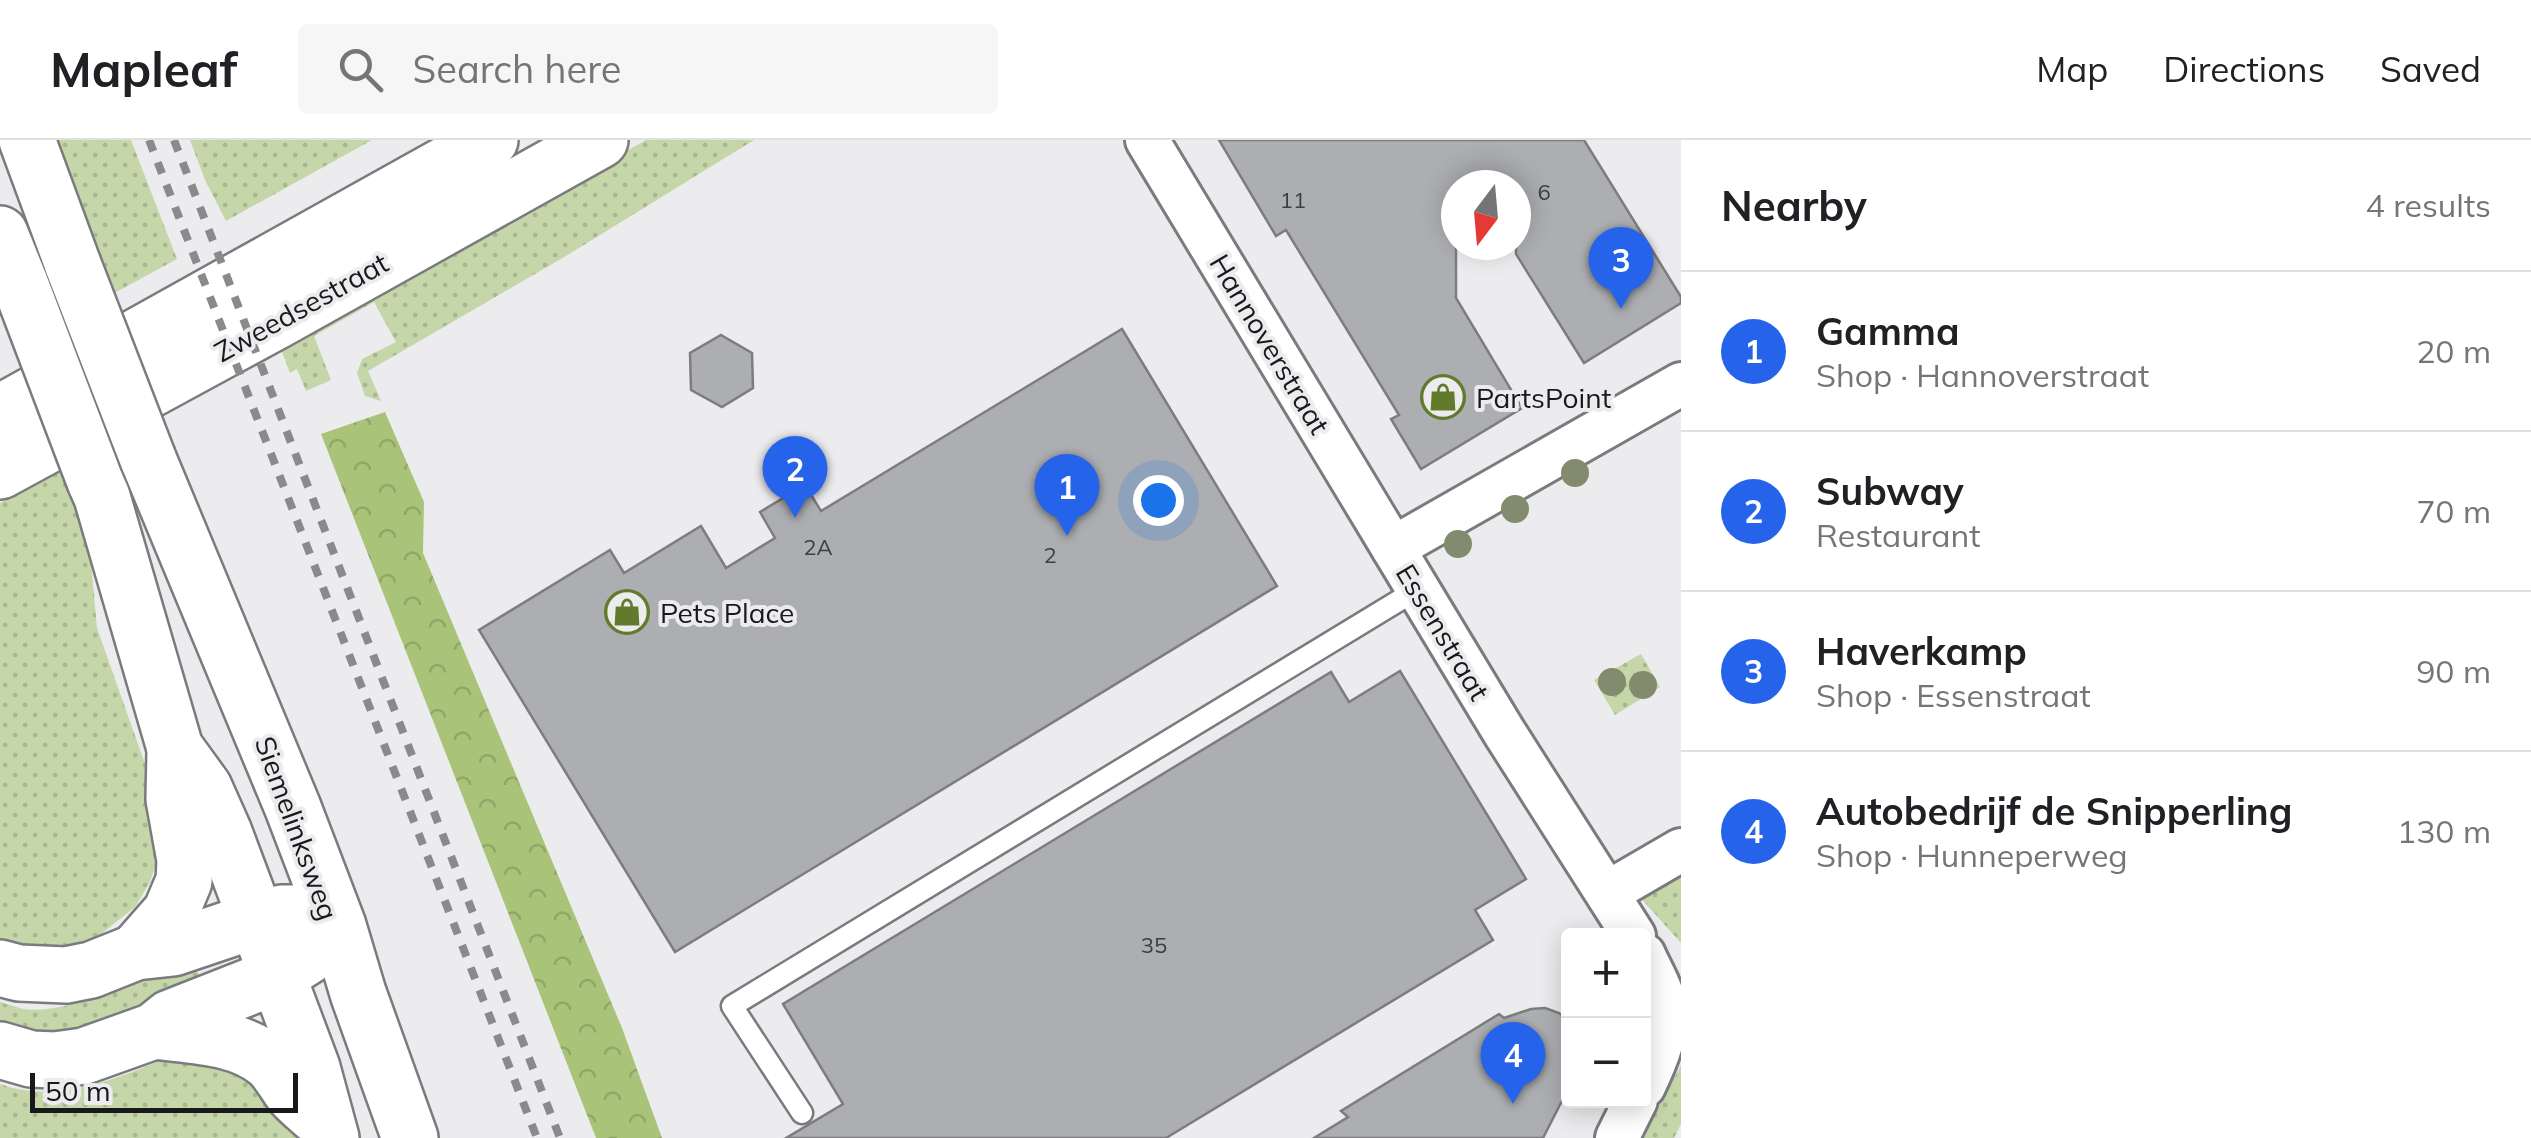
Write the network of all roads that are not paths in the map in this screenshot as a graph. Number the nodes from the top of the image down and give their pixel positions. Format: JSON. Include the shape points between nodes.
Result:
{"nodes":[{"id":1,"x":26,"y":140,"type":"edge"},
{"id":2,"x":490,"y":140,"type":"edge"},
{"id":3,"x":600,"y":140,"type":"edge"},
{"id":4,"x":1147,"y":140,"type":"edge"},
{"id":5,"x":0,"y":234,"type":"edge"},
{"id":6,"x":1681,"y":384,"type":"edge"},
{"id":7,"x":0,"y":413,"type":"edge"},
{"id":8,"x":0,"y":471,"type":"edge"},
{"id":9,"x":1393,"y":548,"type":"junction"},
{"id":10,"x":1418,"y":589,"type":"junction"},
{"id":11,"x":175,"y":748,"type":"junction"},
{"id":12,"x":1681,"y":850,"type":"edge"},
{"id":13,"x":1607,"y":893,"type":"junction"},
{"id":14,"x":256,"y":920,"type":"junction"},
{"id":15,"x":338,"y":926,"type":"junction"},
{"id":16,"x":1629,"y":928,"type":"edge"},
{"id":17,"x":136,"y":952,"type":"junction"},
{"id":18,"x":0,"y":968,"type":"edge"},
{"id":19,"x":1651,"y":970,"type":"edge"},
{"id":20,"x":277,"y":976,"type":"junction"},
{"id":21,"x":154,"y":1031,"type":"junction"},
{"id":22,"x":0,"y":1050,"type":"edge"},
{"id":23,"x":1651,"y":1071,"type":"edge"},
{"id":24,"x":1632,"y":1108,"type":"edge"},
{"id":25,"x":802,"y":1113,"type":"dead end"},
{"id":26,"x":329,"y":1132,"type":"edge"},
{"id":27,"x":410,"y":1138,"type":"edge"},
{"id":28,"x":1617,"y":1138,"type":"edge"}],
"edges":[{"from":1,"to":15,"type":"main road","name":"Siemelinksweg","bridge":true},
{"from":2,"to":7,"type":"main road","name":"Zweedsestraat"},
{"from":3,"to":8,"type":"main road","name":"Zweedsestraat"},
{"from":4,"to":9,"type":"street","name":"Hannoverstraat"},
{"from":5,"to":11,"type":"main road","bridge":true,"via":[[102,497]]},
{"from":6,"to":9,"type":"street","name":"Essenstraat"},
{"from":9,"to":10,"type":"street","name":"Essenstraat"},
{"from":10,"to":13,"type":"street","name":"Essenstraat"},
{"from":10,"to":25,"type":"lane","via":[[732,1006]]},
{"from":11,"to":14,"type":"main road","via":[[204,788]]},
{"from":11,"to":17,"type":"main road","via":[[184,881],[171,912]]},
{"from":12,"to":13,"type":"street"},
{"from":13,"to":16,"type":"street","name":"Essenstraat"},
{"from":14,"to":15,"type":"main road","via":[[310,915]]},
{"from":14,"to":17,"type":"main road","via":[[173,948]]},
{"from":14,"to":20,"type":"main road"},
{"from":15,"to":20,"type":"main road","name":"Siemelinksweg"},
{"from":15,"to":27,"type":"main road"},
{"from":17,"to":18,"type":"main road","via":[[66,975]]},
{"from":19,"to":23,"type":"street","name":"Essenstraat","via":[[1666,1023]]},
{"from":20,"to":21,"type":"main road","name":"Siemelinksweg","via":[[170,1018]]},
{"from":20,"to":26,"type":"main road"},
{"from":21,"to":22,"type":"main road","name":"Siemelinksweg","via":[[69,1058]]},
{"from":21,"to":26,"type":"main road","via":[[246,1048],[268,1061]]},
{"from":24,"to":28,"type":"street"}]}
